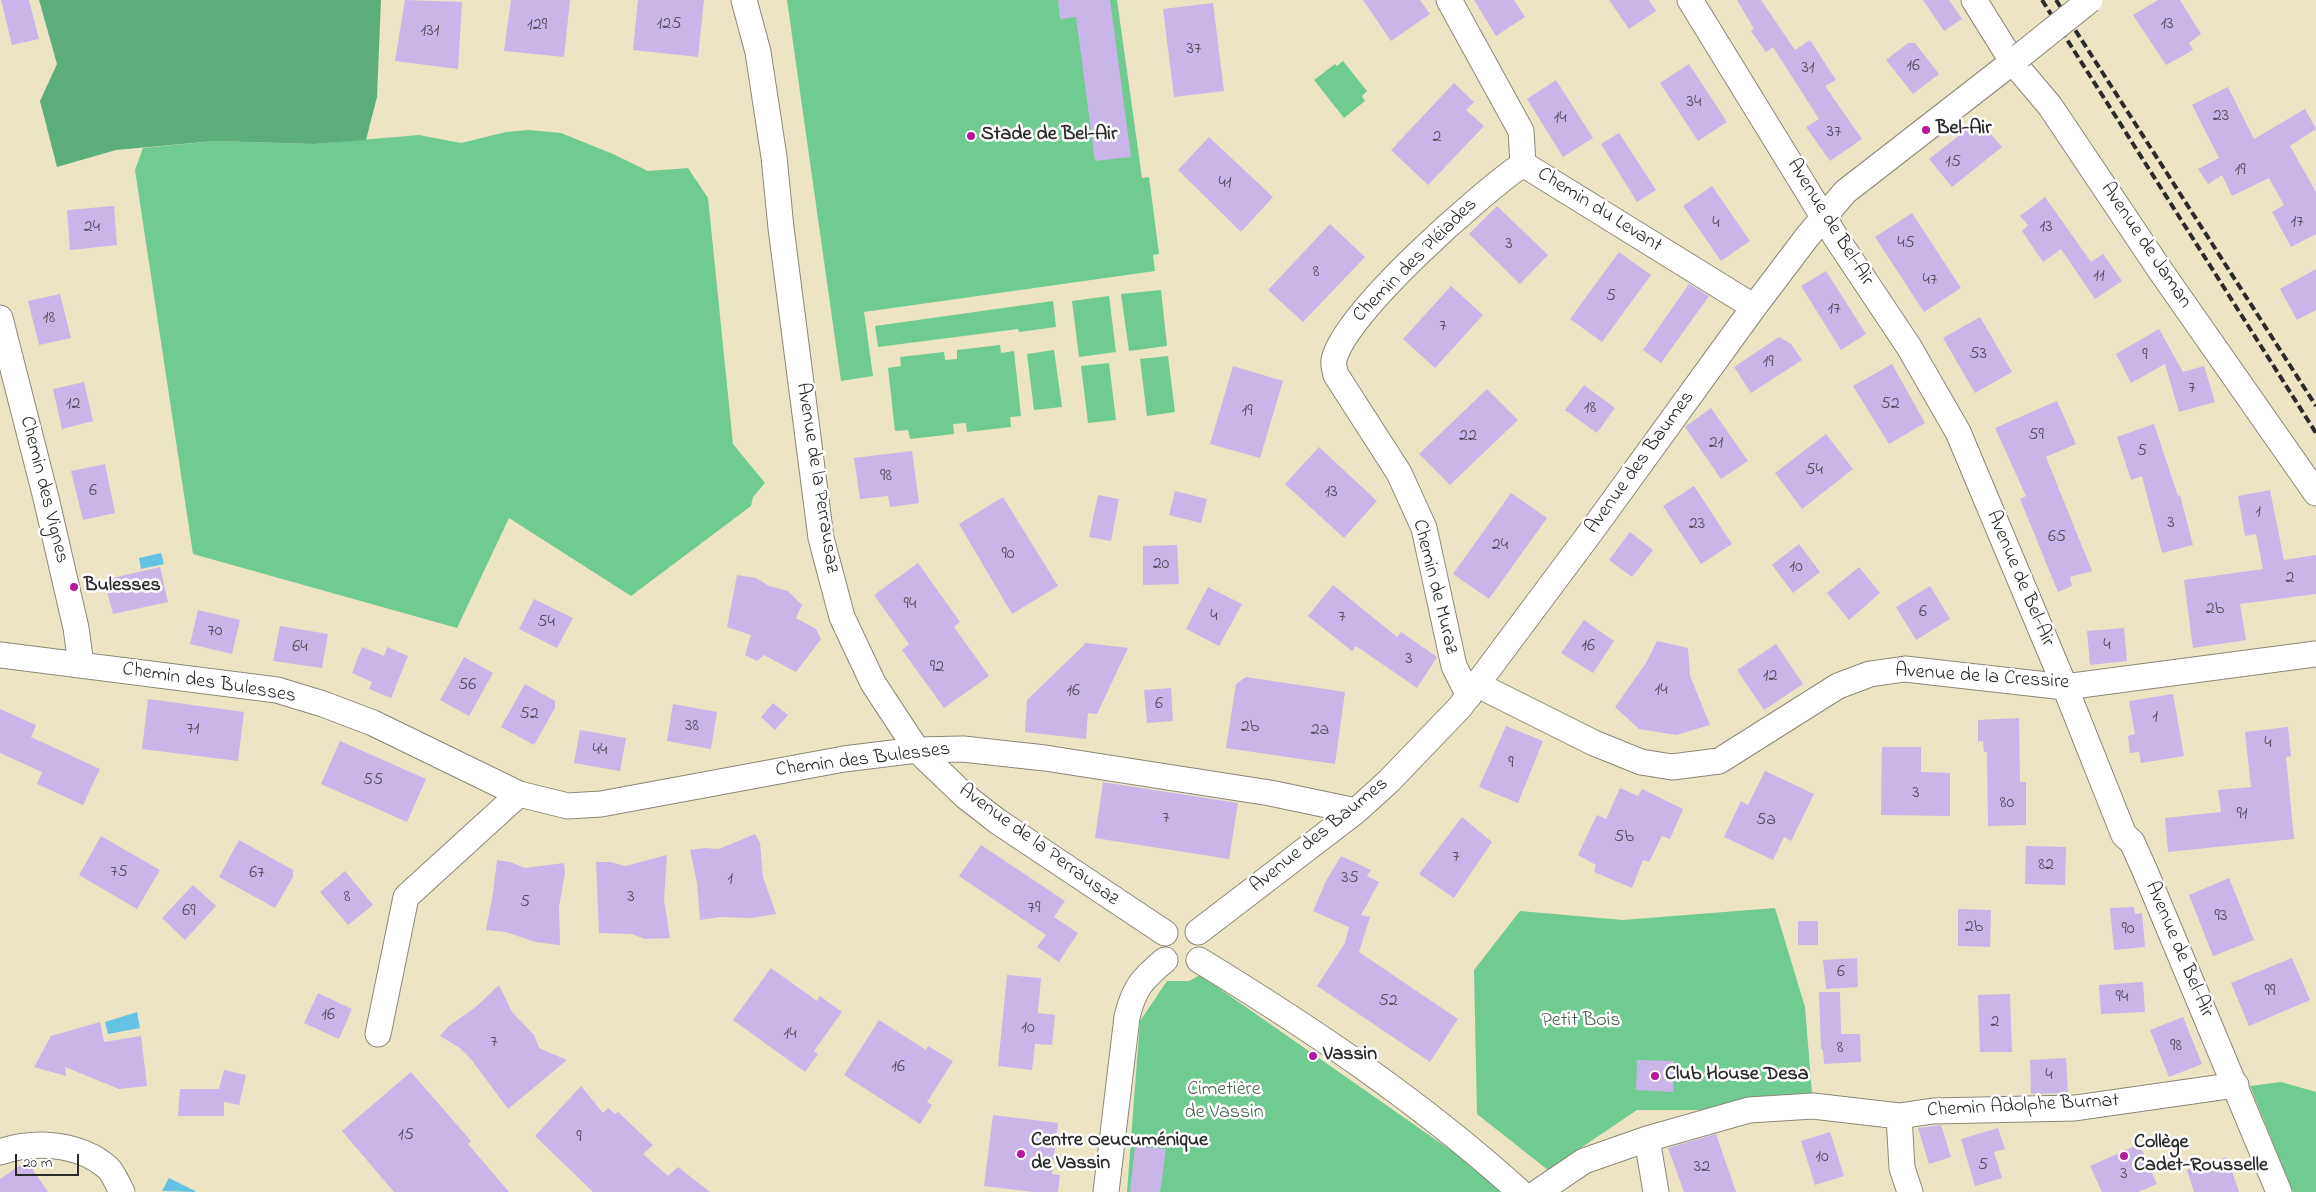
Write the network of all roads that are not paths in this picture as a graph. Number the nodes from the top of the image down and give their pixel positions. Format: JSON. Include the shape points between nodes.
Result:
{"nodes":[{"id":1,"x":744,"y":0,"type":"edge"},
{"id":2,"x":1449,"y":0,"type":"edge"},
{"id":3,"x":1690,"y":0,"type":"edge"},
{"id":4,"x":1974,"y":0,"type":"edge"},
{"id":5,"x":2090,"y":0,"type":"edge"},
{"id":6,"x":2016,"y":58,"type":"junction"},
{"id":7,"x":1523,"y":164,"type":"junction"},
{"id":8,"x":1824,"y":218,"type":"junction"},
{"id":9,"x":1754,"y":307,"type":"junction"},
{"id":10,"x":0,"y":318,"type":"edge"},
{"id":11,"x":1336,"y":375,"type":"joint"},
{"id":12,"x":2316,"y":493,"type":"edge"},
{"id":13,"x":2316,"y":654,"type":"edge"},
{"id":14,"x":0,"y":655,"type":"edge"},
{"id":15,"x":81,"y":664,"type":"junction"},
{"id":16,"x":2065,"y":687,"type":"junction"},
{"id":17,"x":1474,"y":690,"type":"junction"},
{"id":18,"x":917,"y":750,"type":"junction"},
{"id":19,"x":518,"y":794,"type":"junction"},
{"id":20,"x":1356,"y":811,"type":"junction"},
{"id":21,"x":1198,"y":932,"type":"junction"},
{"id":22,"x":1165,"y":933,"type":"junction"},
{"id":23,"x":1165,"y":960,"type":"junction"},
{"id":24,"x":1199,"y":960,"type":"junction"},
{"id":25,"x":378,"y":1034,"type":"dead end"},
{"id":26,"x":2236,"y":1085,"type":"junction"},
{"id":27,"x":1899,"y":1116,"type":"junction"},
{"id":28,"x":1646,"y":1139,"type":"junction"},
{"id":29,"x":0,"y":1152,"type":"edge"},
{"id":30,"x":122,"y":1192,"type":"edge"},
{"id":31,"x":1106,"y":1192,"type":"edge"},
{"id":32,"x":1520,"y":1192,"type":"edge"},
{"id":33,"x":1538,"y":1192,"type":"edge"},
{"id":34,"x":1656,"y":1192,"type":"edge"},
{"id":35,"x":1910,"y":1192,"type":"edge"},
{"id":36,"x":2279,"y":1192,"type":"edge"}],
"edges":[{"from":1,"to":18,"type":"street","name":"Avenue de la Perrausaz","via":[[758,52],[772,148],[821,538],[842,617],[872,683]]},
{"from":2,"to":7,"type":"street","name":"Chemin du Levant","via":[[1521,131]]},
{"from":3,"to":8,"type":"street","name":"Avenue de Bel-Air"},
{"from":4,"to":6,"type":"street","name":"Avenue de Jaman"},
{"from":5,"to":6,"type":"street","name":"Avenue des Baumes","bridge":true},
{"from":6,"to":8,"type":"street","name":"Avenue des Baumes","via":[[1845,192]]},
{"from":6,"to":12,"type":"street","name":"Avenue de Jaman"},
{"from":7,"to":9,"type":"street","name":"Chemin du Levant"},
{"from":7,"to":11,"type":"street","name":"Chemin des Pléiades","via":[[1494,184],[1383,289],[1349,328],[1333,361]]},
{"from":8,"to":9,"type":"street","name":"Avenue des Baumes"},
{"from":8,"to":16,"type":"street","name":"Avenue de Bel-Air","via":[[1909,347],[1958,432]]},
{"from":9,"to":17,"type":"street","name":"Avenue des Baumes"},
{"from":10,"to":15,"type":"street","name":"Chemin des Vignes","via":[[46,498],[76,628]]},
{"from":11,"to":17,"type":"street","name":"Chemin de Muraz","via":[[1399,473],[1424,528],[1454,666]]},
{"from":13,"to":16,"type":"street","name":"Avenue de la Cressire"},
{"from":14,"to":15,"type":"street","name":"Chemin des Bulesses"},
{"from":15,"to":19,"type":"street","name":"Chemin des Bulesses","via":[[277,690],[373,723]]},
{"from":16,"to":17,"type":"street","name":"Avenue de la Cressire","via":[[1905,669],[1870,674],[1838,686],[1719,761],[1672,767],[1641,762]]},
{"from":16,"to":26,"type":"street","name":"Avenue de Bel-Air","via":[[2124,835],[2132,842],[2145,871]]},
{"from":17,"to":20,"type":"street","name":"Avenue des Baumes","via":[[1389,781]]},
{"from":18,"to":19,"type":"street","name":"Chemin des Bulesses","via":[[844,759],[585,806],[568,806]]},
{"from":18,"to":20,"type":"street","name":"Chemin des Bulesses","via":[[963,749],[1045,758]]},
{"from":18,"to":22,"type":"street","name":"Avenue de la Perrausaz","via":[[965,796],[997,821]]},
{"from":19,"to":25,"type":"street","via":[[406,897]]},
{"from":20,"to":21,"type":"street","name":"Avenue des Baumes"},
{"from":21,"to":22,"type":"street","via":[[1185,925],[1170,928]]},
{"from":21,"to":24,"type":"street","via":[[1204,946]]},
{"from":22,"to":23,"type":"street","via":[[1160,946]]},
{"from":23,"to":24,"type":"street","via":[[1178,968],[1193,965]]},
{"from":23,"to":31,"type":"street","via":[[1142,979],[1131,998]]},
{"from":24,"to":32,"type":"street","via":[[1340,1049],[1469,1146]]},
{"from":26,"to":27,"type":"street","name":"Chemin Adolphe Burnat","via":[[2075,1108],[1933,1111]]},
{"from":26,"to":36,"type":"street","name":"Avenue de Bel-Air"},
{"from":27,"to":28,"type":"street","name":"Chemin Adolphe Burnat","via":[[1813,1106],[1749,1110]]},
{"from":27,"to":35,"type":"street","name":"Chemin Adolphe Burnat","via":[[1902,1168]]},
{"from":28,"to":33,"type":"street","name":"Chemin Adolphe Burnat","via":[[1584,1161]]},
{"from":28,"to":34,"type":"street"},
{"from":29,"to":30,"type":"street","via":[[38,1145],[65,1146],[84,1153],[109,1169]]}]}
